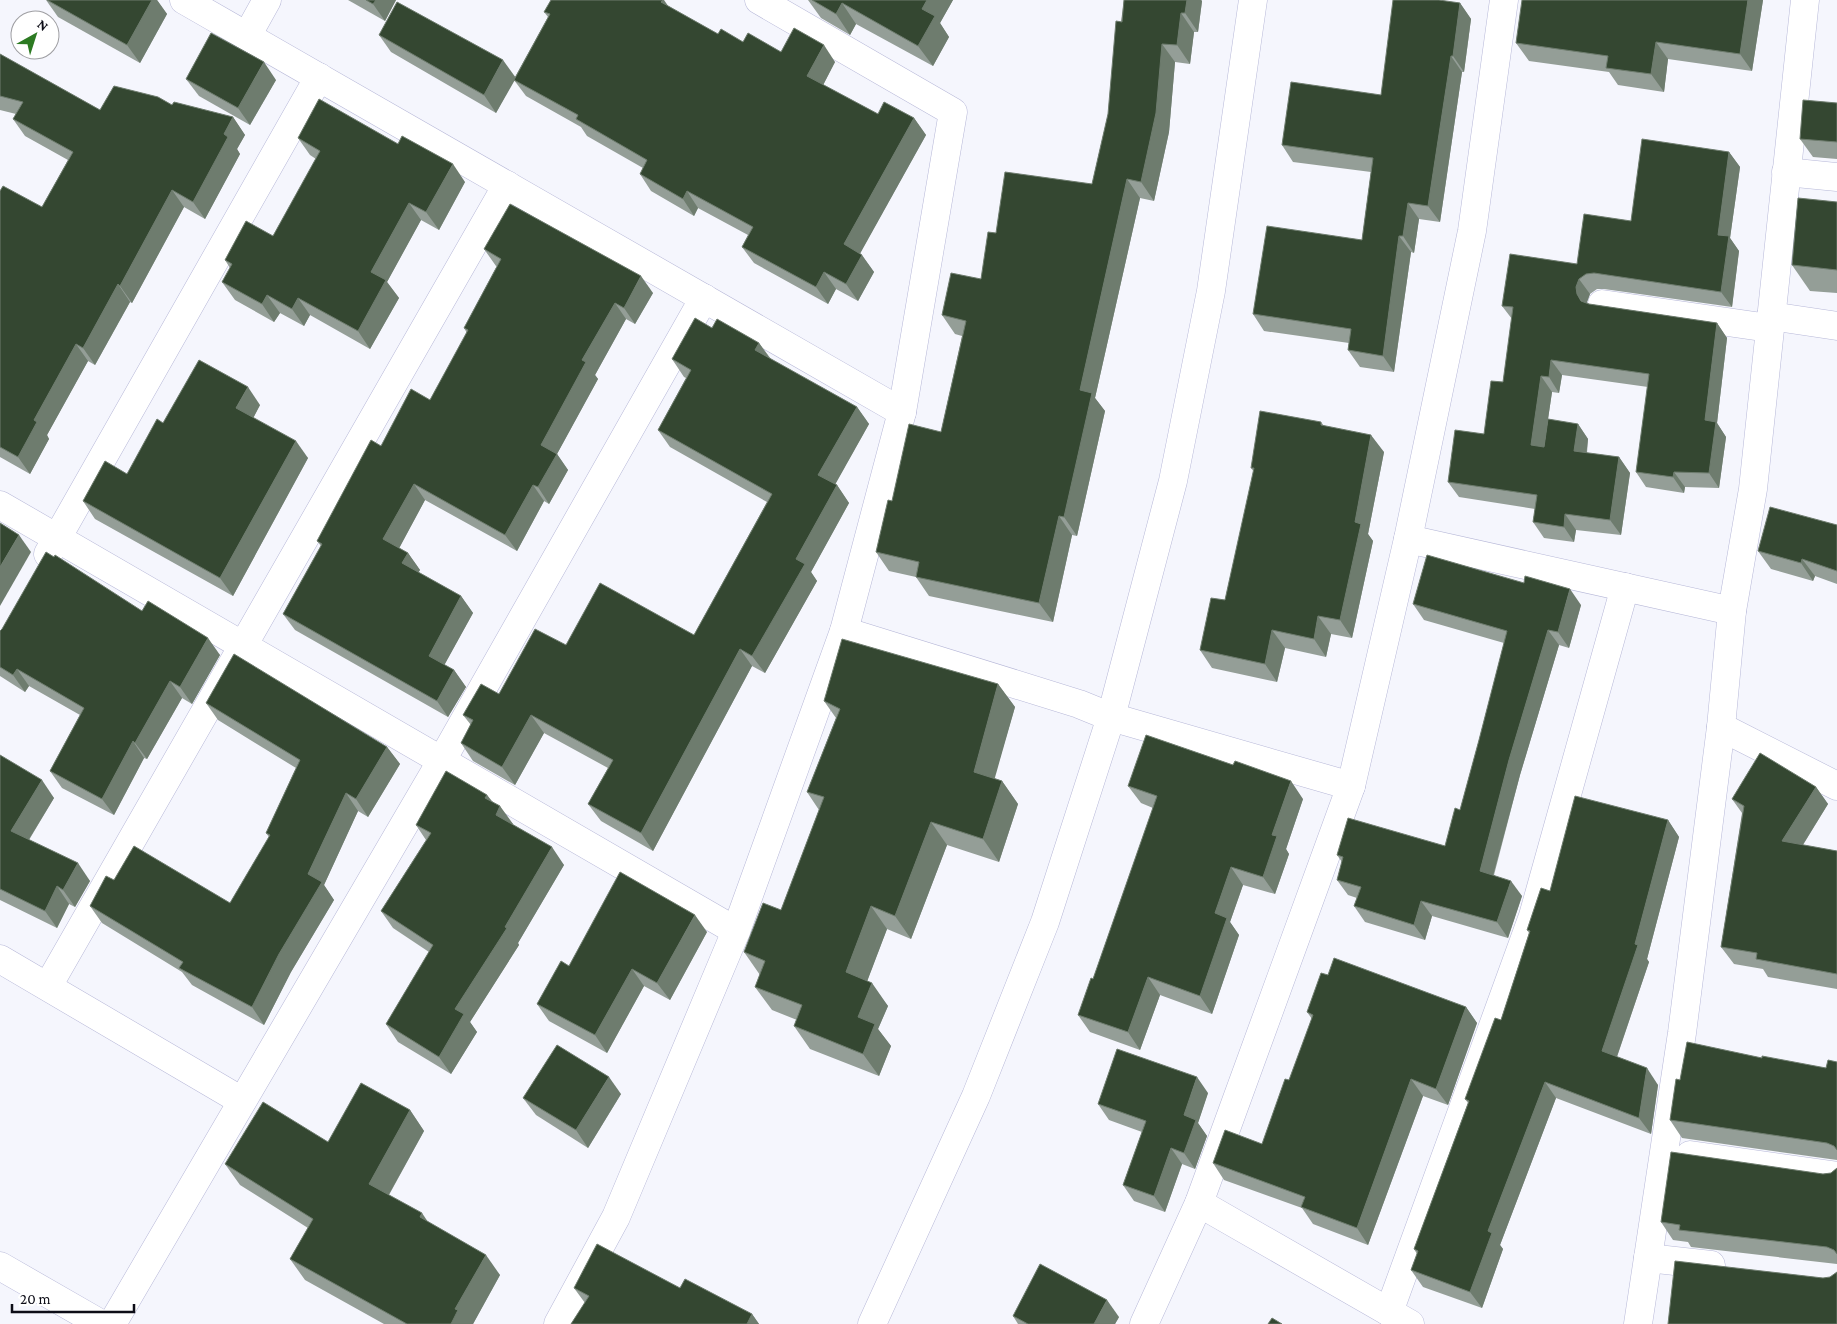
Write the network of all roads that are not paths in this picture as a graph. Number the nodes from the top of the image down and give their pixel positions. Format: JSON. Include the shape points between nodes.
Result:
{"nodes":[{"id":1,"x":184,"y":0,"type":"edge"},
{"id":2,"x":267,"y":0,"type":"edge"},
{"id":3,"x":759,"y":0,"type":"edge"},
{"id":4,"x":1253,"y":0,"type":"edge"},
{"id":5,"x":1504,"y":0,"type":"edge"},
{"id":6,"x":1805,"y":0,"type":"edge"},
{"id":7,"x":247,"y":36,"type":"junction"},
{"id":8,"x":319,"y":77,"type":"junction"},
{"id":9,"x":1786,"y":172,"type":"junction"},
{"id":10,"x":1837,"y":178,"type":"edge"},
{"id":11,"x":507,"y":185,"type":"junction"},
{"id":12,"x":704,"y":298,"type":"junction"},
{"id":13,"x":1602,"y":304,"type":"edge"},
{"id":14,"x":1770,"y":322,"type":"junction"},
{"id":15,"x":1837,"y":326,"type":"edge"},
{"id":16,"x":902,"y":412,"type":"junction"},
{"id":17,"x":0,"y":505,"type":"edge"},
{"id":18,"x":57,"y":538,"type":"junction"},
{"id":19,"x":1408,"y":539,"type":"junction"},
{"id":20,"x":33,"y":579,"type":"edge"},
{"id":21,"x":1625,"y":587,"type":"junction"},
{"id":22,"x":1732,"y":611,"type":"junction"},
{"id":23,"x":844,"y":631,"type":"junction"},
{"id":24,"x":242,"y":645,"type":"junction"},
{"id":25,"x":1111,"y":717,"type":"junction"},
{"id":26,"x":1721,"y":727,"type":"junction"},
{"id":27,"x":442,"y":760,"type":"junction"},
{"id":28,"x":1351,"y":786,"type":"junction"},
{"id":29,"x":1837,"y":786,"type":"edge"},
{"id":30,"x":736,"y":931,"type":"junction"},
{"id":31,"x":0,"y":958,"type":"edge"},
{"id":32,"x":48,"y":986,"type":"junction"},
{"id":33,"x":242,"y":1100,"type":"junction"},
{"id":34,"x":1664,"y":1151,"type":"junction"},
{"id":35,"x":1837,"y":1176,"type":"edge"},
{"id":36,"x":1199,"y":1203,"type":"junction"},
{"id":37,"x":1648,"y":1258,"type":"junction"},
{"id":38,"x":0,"y":1266,"type":"edge"},
{"id":39,"x":1733,"y":1268,"type":"edge"},
{"id":40,"x":1400,"y":1318,"type":"edge"},
{"id":41,"x":101,"y":1324,"type":"edge"},
{"id":42,"x":112,"y":1324,"type":"edge"},
{"id":43,"x":558,"y":1324,"type":"edge"},
{"id":44,"x":872,"y":1324,"type":"edge"},
{"id":45,"x":1144,"y":1324,"type":"edge"},
{"id":46,"x":1638,"y":1324,"type":"edge"}],
"edges":[{"from":1,"to":7,"type":"street"},
{"from":2,"to":7,"type":"street"},
{"from":3,"to":16,"type":"street","via":[[953,112]]},
{"from":4,"to":25,"type":"street","via":[[1211,291],[1172,481]]},
{"from":5,"to":19,"type":"street","via":[[1472,231]]},
{"from":6,"to":9,"type":"street"},
{"from":7,"to":8,"type":"street"},
{"from":8,"to":11,"type":"street"},
{"from":8,"to":18,"type":"street"},
{"from":9,"to":10,"type":"street"},
{"from":9,"to":14,"type":"street"},
{"from":11,"to":12,"type":"street"},
{"from":11,"to":24,"type":"street"},
{"from":12,"to":16,"type":"street"},
{"from":12,"to":27,"type":"street"},
{"from":13,"to":14,"type":"street"},
{"from":14,"to":15,"type":"street"},
{"from":14,"to":22,"type":"street","via":[[1752,489]]},
{"from":16,"to":23,"type":"street"},
{"from":17,"to":18,"type":"street"},
{"from":18,"to":20,"type":"street"},
{"from":18,"to":24,"type":"street"},
{"from":19,"to":21,"type":"street"},
{"from":19,"to":28,"type":"street"},
{"from":21,"to":22,"type":"street"},
{"from":21,"to":40,"type":"street","via":[[1533,916]]},
{"from":22,"to":26,"type":"street"},
{"from":23,"to":25,"type":"street","via":[[1080,704]]},
{"from":23,"to":30,"type":"street"},
{"from":24,"to":27,"type":"street"},
{"from":24,"to":32,"type":"street"},
{"from":25,"to":28,"type":"street"},
{"from":25,"to":44,"type":"street","via":[[1042,931],[976,1096]]},
{"from":26,"to":29,"type":"street"},
{"from":26,"to":34,"type":"street"},
{"from":27,"to":30,"type":"street"},
{"from":27,"to":33,"type":"street"},
{"from":28,"to":36,"type":"street"},
{"from":30,"to":43,"type":"street","via":[[616,1217]]},
{"from":31,"to":32,"type":"street"},
{"from":32,"to":33,"type":"street"},
{"from":33,"to":42,"type":"street"},
{"from":34,"to":35,"type":"street"},
{"from":34,"to":37,"type":"street"},
{"from":36,"to":40,"type":"street"},
{"from":36,"to":45,"type":"street"},
{"from":37,"to":39,"type":"street"},
{"from":37,"to":46,"type":"street"},
{"from":38,"to":41,"type":"street"}]}
